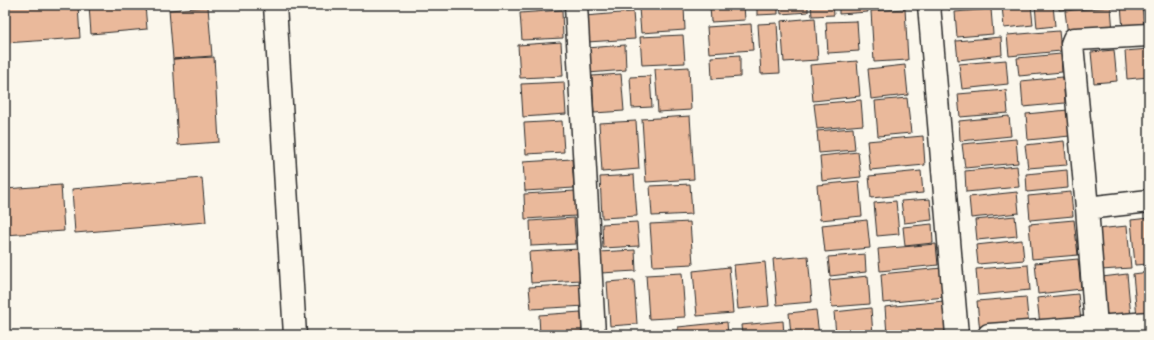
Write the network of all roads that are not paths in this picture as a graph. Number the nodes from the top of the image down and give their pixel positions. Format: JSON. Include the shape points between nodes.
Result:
{"nodes":[{"id":1,"x":275,"y":5,"type":"edge"},
{"id":2,"x":576,"y":5,"type":"edge"},
{"id":3,"x":929,"y":5,"type":"edge"},
{"id":4,"x":1149,"y":35,"type":"edge"},
{"id":5,"x":1149,"y":201,"type":"edge"},
{"id":6,"x":1087,"y":208,"type":"junction"},
{"id":7,"x":1149,"y":323,"type":"edge"},
{"id":8,"x":1096,"y":327,"type":"junction"},
{"id":9,"x":295,"y":335,"type":"edge"},
{"id":10,"x":594,"y":335,"type":"edge"},
{"id":11,"x":958,"y":335,"type":"edge"},
{"id":12,"x":989,"y":335,"type":"edge"}],
"edges":[{"from":1,"to":9,"type":"street"},
{"from":2,"to":10,"type":"street"},
{"from":3,"to":11,"type":"street"},
{"from":4,"to":6,"type":"street","via":[[1074,39],[1072,42]]},
{"from":5,"to":6,"type":"street"},
{"from":6,"to":8,"type":"street"},
{"from":7,"to":8,"type":"street"},
{"from":8,"to":12,"type":"street"}]}
